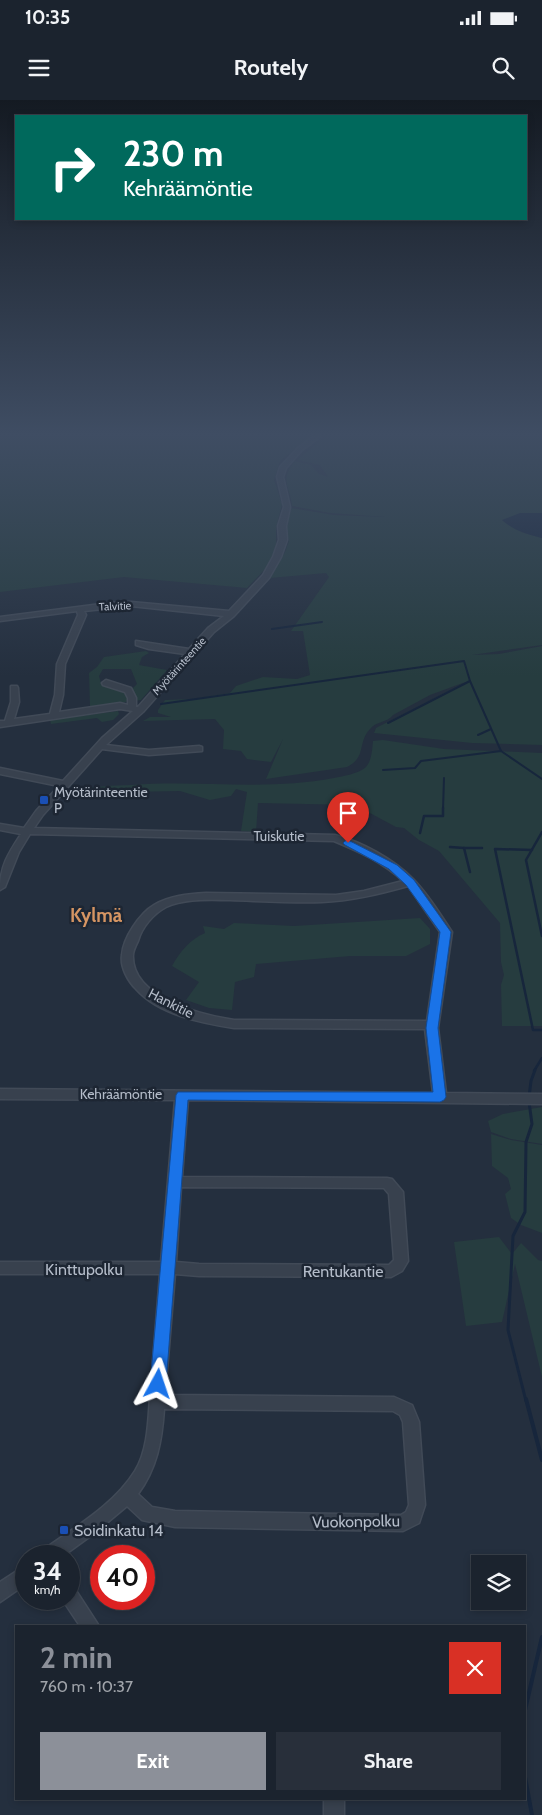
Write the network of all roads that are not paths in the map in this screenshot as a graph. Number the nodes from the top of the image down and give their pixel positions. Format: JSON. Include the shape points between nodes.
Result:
{"nodes":[{"id":1,"x":285,"y":516,"type":"edge"},
{"id":2,"x":80,"y":609,"type":"junction"},
{"id":3,"x":231,"y":614,"type":"junction"},
{"id":4,"x":0,"y":619,"type":"edge"},
{"id":5,"x":139,"y":643,"type":"dead end"},
{"id":6,"x":191,"y":652,"type":"junction"},
{"id":7,"x":106,"y":683,"type":"dead end"},
{"id":8,"x":14,"y":688,"type":"dead end"},
{"id":9,"x":136,"y":708,"type":"junction"},
{"id":10,"x":54,"y":716,"type":"junction"},
{"id":11,"x":5,"y":723,"type":"edge"},
{"id":12,"x":99,"y":746,"type":"junction"},
{"id":13,"x":199,"y":749,"type":"dead end"},
{"id":14,"x":0,"y":771,"type":"edge"},
{"id":15,"x":64,"y":784,"type":"junction"},
{"id":16,"x":0,"y":827,"type":"edge"},
{"id":17,"x":28,"y":830,"type":"junction"},
{"id":18,"x":410,"y":882,"type":"junction"},
{"id":19,"x":0,"y":887,"type":"edge"},
{"id":20,"x":432,"y":1028,"type":"junction"},
{"id":21,"x":0,"y":1094,"type":"edge"},
{"id":22,"x":182,"y":1095,"type":"junction"},
{"id":23,"x":440,"y":1097,"type":"junction"},
{"id":24,"x":542,"y":1099,"type":"edge"},
{"id":25,"x":176,"y":1182,"type":"junction"},
{"id":26,"x":0,"y":1268,"type":"edge"},
{"id":27,"x":168,"y":1269,"type":"junction"},
{"id":28,"x":157,"y":1402,"type":"junction"},
{"id":29,"x":126,"y":1495,"type":"junction"},
{"id":30,"x":63,"y":1545,"type":"edge"},
{"id":31,"x":15,"y":1582,"type":"edge"},
{"id":32,"x":0,"y":1593,"type":"edge"},
{"id":33,"x":79,"y":1610,"type":"edge"},
{"id":34,"x":89,"y":1625,"type":"edge"},
{"id":35,"x":334,"y":1800,"type":"edge"},
{"id":36,"x":334,"y":1815,"type":"edge"}],
"edges":[{"from":1,"to":3,"type":"street","name":"Myötärinteentie","via":[[283,540],[277,557],[266,576]]},
{"from":2,"to":3,"type":"street","name":"Talvitie","via":[[131,604]]},
{"from":2,"to":4,"type":"street","name":"Talvitie"},
{"from":2,"to":10,"type":"street","via":[[82,615],[60,669]]},
{"from":3,"to":6,"type":"street","name":"Myötärinteentie"},
{"from":5,"to":6,"type":"street"},
{"from":6,"to":9,"type":"street","name":"Myötärinteentie"},
{"from":7,"to":9,"type":"street","via":[[128,690]]},
{"from":8,"to":11,"type":"street","via":[[14,702]]},
{"from":9,"to":10,"type":"street","via":[[120,706]]},
{"from":9,"to":12,"type":"street","name":"Myötärinteentie"},
{"from":10,"to":11,"type":"street"},
{"from":12,"to":13,"type":"street","via":[[130,752]]},
{"from":12,"to":15,"type":"street","name":"Myötärinteentie"},
{"from":14,"to":15,"type":"street"},
{"from":15,"to":17,"type":"street","name":"Myötärinteentie"},
{"from":16,"to":17,"type":"street","name":"Tuiskutie"},
{"from":17,"to":18,"type":"street","name":"Tuiskutie","via":[[335,838],[380,859]]},
{"from":17,"to":19,"type":"street","name":"Myötärinteentie","via":[[14,852]]},
{"from":18,"to":20,"type":"street","name":"Tuiskutie","via":[[446,932]]},
{"from":18,"to":20,"type":"street","name":"Hankitie","via":[[358,896],[334,898],[202,896],[174,900],[160,906],[141,922],[129,944],[127,970],[136,984],[151,995],[182,1011],[213,1021],[234,1024],[427,1025]]},
{"from":20,"to":23,"type":"street","name":"Tuiskutie"},
{"from":21,"to":22,"type":"street","name":"Kehräämöntie"},
{"from":22,"to":23,"type":"street","name":"Kehräämöntie"},
{"from":22,"to":25,"type":"street"},
{"from":23,"to":24,"type":"street","name":"Kehräämöntie"},
{"from":25,"to":27,"type":"street"},
{"from":25,"to":27,"type":"street","name":"Rentukantie","via":[[387,1183],[396,1192],[401,1261],[391,1272]]},
{"from":26,"to":27,"type":"street","name":"Kinttupolku"},
{"from":27,"to":28,"type":"street"},
{"from":28,"to":29,"type":"street","via":[[148,1462],[142,1476]]},
{"from":28,"to":29,"type":"street","name":"Vuokonpolku","via":[[394,1404],[406,1410],[411,1422],[417,1506],[413,1517],[403,1523],[175,1519],[148,1514]]},
{"from":29,"to":30,"type":"street"},
{"from":31,"to":32,"type":"street"},
{"from":33,"to":34,"type":"street"},
{"from":35,"to":36,"type":"street"}]}
